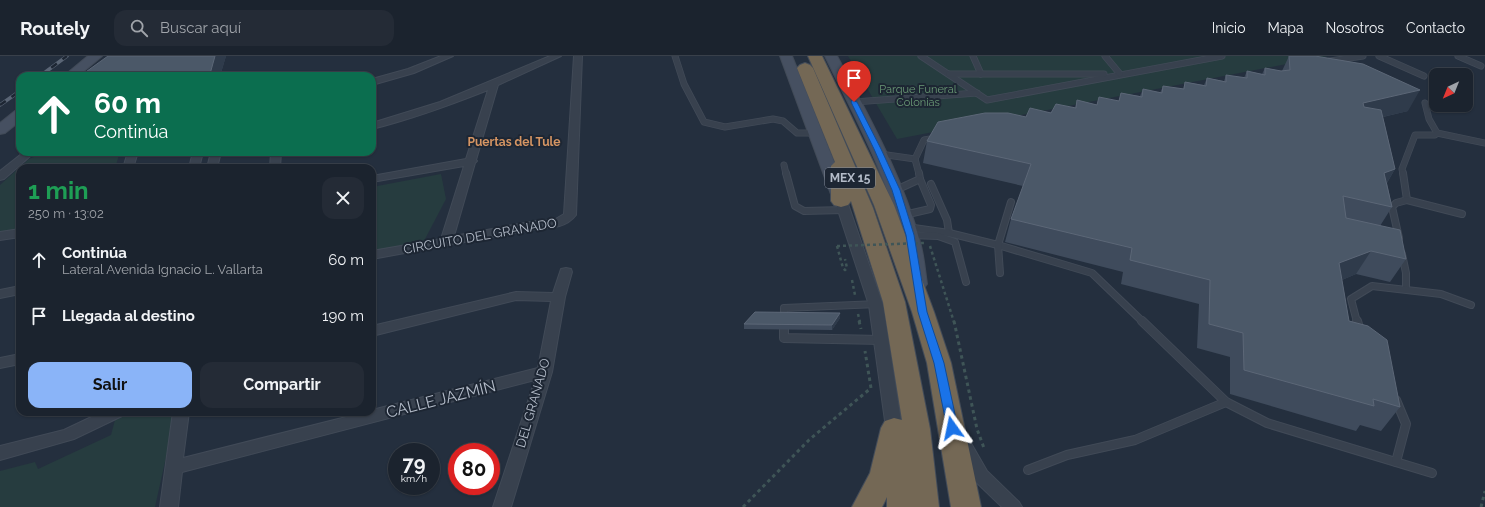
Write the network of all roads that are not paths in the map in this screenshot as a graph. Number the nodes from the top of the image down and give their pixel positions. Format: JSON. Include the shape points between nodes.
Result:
{"nodes":[{"id":1,"x":96,"y":56,"type":"edge"},
{"id":2,"x":432,"y":56,"type":"edge"},
{"id":3,"x":449,"y":56,"type":"edge"},
{"id":4,"x":557,"y":56,"type":"edge"},
{"id":5,"x":578,"y":56,"type":"edge"},
{"id":6,"x":675,"y":56,"type":"edge"},
{"id":7,"x":786,"y":56,"type":"edge"},
{"id":8,"x":800,"y":56,"type":"edge"},
{"id":9,"x":815,"y":56,"type":"edge"},
{"id":10,"x":831,"y":56,"type":"edge"},
{"id":11,"x":921,"y":56,"type":"edge"},
{"id":12,"x":973,"y":56,"type":"edge"},
{"id":13,"x":1105,"y":56,"type":"edge"},
{"id":14,"x":1222,"y":56,"type":"edge"},
{"id":15,"x":1363,"y":56,"type":"edge"},
{"id":16,"x":1379,"y":56,"type":"edge"},
{"id":17,"x":1458,"y":56,"type":"edge"},
{"id":18,"x":1328,"y":62,"type":"edge"},
{"id":19,"x":1481,"y":66,"type":"dead end"},
{"id":20,"x":75,"y":72,"type":"edge"},
{"id":21,"x":376,"y":74,"type":"edge"},
{"id":22,"x":949,"y":74,"type":"junction"},
{"id":23,"x":981,"y":74,"type":"junction"},
{"id":24,"x":1120,"y":74,"type":"junction"},
{"id":25,"x":1424,"y":76,"type":"dead end"},
{"id":26,"x":376,"y":81,"type":"edge"},
{"id":27,"x":494,"y":84,"type":"junction"},
{"id":28,"x":977,"y":93,"type":"junction"},
{"id":29,"x":854,"y":102,"type":"junction"},
{"id":30,"x":1425,"y":103,"type":"dead end"},
{"id":31,"x":16,"y":117,"type":"edge"},
{"id":32,"x":376,"y":125,"type":"edge"},
{"id":33,"x":0,"y":130,"type":"edge"},
{"id":34,"x":815,"y":133,"type":"junction"},
{"id":35,"x":1437,"y":133,"type":"junction"},
{"id":36,"x":939,"y":137,"type":"edge"},
{"id":37,"x":1485,"y":143,"type":"edge"},
{"id":38,"x":839,"y":151,"type":"junction"},
{"id":39,"x":880,"y":154,"type":"junction"},
{"id":40,"x":25,"y":156,"type":"edge"},
{"id":41,"x":897,"y":157,"type":"junction"},
{"id":42,"x":915,"y":159,"type":"junction"},
{"id":43,"x":472,"y":161,"type":"junction"},
{"id":44,"x":784,"y":165,"type":"dead end"},
{"id":45,"x":918,"y":171,"type":"junction"},
{"id":46,"x":0,"y":177,"type":"edge"},
{"id":47,"x":376,"y":178,"type":"edge"},
{"id":48,"x":920,"y":179,"type":"junction"},
{"id":49,"x":932,"y":184,"type":"dead end"},
{"id":50,"x":896,"y":190,"type":"junction"},
{"id":51,"x":1407,"y":200,"type":"junction"},
{"id":52,"x":1011,"y":202,"type":"dead end"},
{"id":53,"x":843,"y":205,"type":"junction"},
{"id":54,"x":1462,"y":214,"type":"dead end"},
{"id":55,"x":907,"y":226,"type":"junction"},
{"id":56,"x":949,"y":232,"type":"junction"},
{"id":57,"x":16,"y":234,"type":"edge"},
{"id":58,"x":0,"y":236,"type":"edge"},
{"id":59,"x":446,"y":242,"type":"junction"},
{"id":60,"x":998,"y":245,"type":"junction"},
{"id":61,"x":376,"y":254,"type":"edge"},
{"id":62,"x":566,"y":272,"type":"dead end"},
{"id":63,"x":1000,"y":273,"type":"dead end"},
{"id":64,"x":966,"y":282,"type":"dead end"},
{"id":65,"x":1406,"y":289,"type":"junction"},
{"id":66,"x":16,"y":291,"type":"edge"},
{"id":67,"x":0,"y":294,"type":"edge"},
{"id":68,"x":558,"y":297,"type":"junction"},
{"id":69,"x":885,"y":303,"type":"junction"},
{"id":70,"x":1471,"y":305,"type":"dead end"},
{"id":71,"x":923,"y":312,"type":"junction"},
{"id":72,"x":376,"y":330,"type":"edge"},
{"id":73,"x":1362,"y":337,"type":"edge"},
{"id":74,"x":881,"y":340,"type":"junction"},
{"id":75,"x":16,"y":360,"type":"edge"},
{"id":76,"x":0,"y":363,"type":"edge"},
{"id":77,"x":545,"y":372,"type":"junction"},
{"id":78,"x":1392,"y":393,"type":"edge"},
{"id":79,"x":1226,"y":402,"type":"junction"},
{"id":80,"x":376,"y":415,"type":"edge"},
{"id":81,"x":108,"y":416,"type":"edge"},
{"id":82,"x":181,"y":416,"type":"edge"},
{"id":83,"x":374,"y":416,"type":"edge"},
{"id":84,"x":894,"y":428,"type":"junction"},
{"id":85,"x":952,"y":428,"type":"junction"},
{"id":86,"x":0,"y":453,"type":"edge"},
{"id":87,"x":1396,"y":462,"type":"junction"},
{"id":88,"x":175,"y":467,"type":"junction"},
{"id":89,"x":1028,"y":470,"type":"dead end"},
{"id":90,"x":1432,"y":473,"type":"dead end"},
{"id":91,"x":169,"y":507,"type":"edge"},
{"id":92,"x":502,"y":507,"type":"edge"},
{"id":93,"x":867,"y":507,"type":"edge"},
{"id":94,"x":902,"y":507,"type":"edge"},
{"id":95,"x":924,"y":507,"type":"edge"},
{"id":96,"x":966,"y":507,"type":"edge"},
{"id":97,"x":1013,"y":507,"type":"edge"}],
"edges":[{"from":1,"to":20,"type":"street"},
{"from":2,"to":21,"type":"street"},
{"from":3,"to":26,"type":"street"},
{"from":4,"to":27,"type":"street"},
{"from":5,"to":59,"type":"street","name":"CIRCUITO DEL GRANADO","via":[[570,215],[567,220]]},
{"from":6,"to":34,"type":"lane","via":[[684,84],[704,122],[725,127],[773,119],[783,121],[797,133]]},
{"from":7,"to":34,"type":"street"},
{"from":8,"to":38,"type":"highway","number":"MEX 15"},
{"from":9,"to":71,"type":"highway","number":"MEX 15","via":[[884,205]]},
{"from":10,"to":29,"type":"street"},
{"from":11,"to":22,"type":"lane"},
{"from":12,"to":23,"type":"lane"},
{"from":13,"to":24,"type":"lane"},
{"from":14,"to":24,"type":"lane"},
{"from":15,"to":18,"type":"lane"},
{"from":16,"to":25,"type":"lane"},
{"from":17,"to":19,"type":"lane"},
{"from":22,"to":23,"type":"lane"},
{"from":22,"to":28,"type":"lane"},
{"from":23,"to":24,"type":"lane"},
{"from":24,"to":28,"type":"lane","via":[[987,100]]},
{"from":27,"to":32,"type":"street","via":[[437,107]]},
{"from":27,"to":43,"type":"street"},
{"from":28,"to":29,"type":"lane"},
{"from":29,"to":39,"type":"street"},
{"from":30,"to":35,"type":"lane","via":[[1429,119]]},
{"from":31,"to":33,"type":"street"},
{"from":34,"to":53,"type":"street"},
{"from":35,"to":37,"type":"lane"},
{"from":35,"to":51,"type":"lane","via":[[1415,134],[1402,169]]},
{"from":36,"to":42,"type":"lane","via":[[924,140]]},
{"from":38,"to":53,"type":"highway"},
{"from":38,"to":69,"type":"highway","number":"MEX 15","via":[[863,208]]},
{"from":39,"to":41,"type":"lane"},
{"from":39,"to":50,"type":"street"},
{"from":40,"to":46,"type":"street"},
{"from":41,"to":42,"type":"lane"},
{"from":41,"to":45,"type":"lane","via":[[909,162]]},
{"from":42,"to":45,"type":"lane"},
{"from":43,"to":47,"type":"street"},
{"from":43,"to":59,"type":"street"},
{"from":44,"to":53,"type":"lane","via":[[795,206],[799,209],[804,211]]},
{"from":45,"to":48,"type":"lane"},
{"from":48,"to":50,"type":"lane"},
{"from":48,"to":55,"type":"lane","via":[[931,205],[930,209]]},
{"from":49,"to":56,"type":"lane","via":[[947,220]]},
{"from":50,"to":55,"type":"street"},
{"from":51,"to":54,"type":"lane"},
{"from":51,"to":65,"type":"lane","via":[[1392,207],[1406,273]]},
{"from":52,"to":60,"type":"lane"},
{"from":53,"to":69,"type":"street","via":[[858,248]]},
{"from":55,"to":56,"type":"lane"},
{"from":55,"to":64,"type":"lane","via":[[955,242]]},
{"from":55,"to":71,"type":"street"},
{"from":56,"to":60,"type":"lane"},
{"from":57,"to":58,"type":"street"},
{"from":59,"to":61,"type":"street","name":"CIRCUITO DEL GRANADO"},
{"from":60,"to":63,"type":"lane"},
{"from":60,"to":79,"type":"lane","via":[[1092,273]]},
{"from":62,"to":68,"type":"street","name":"DEL GRANADO"},
{"from":65,"to":70,"type":"lane","via":[[1441,294]]},
{"from":65,"to":73,"type":"lane","via":[[1372,286],[1351,299]]},
{"from":66,"to":67,"type":"street"},
{"from":68,"to":72,"type":"street","via":[[516,296]]},
{"from":68,"to":77,"type":"street","name":"DEL GRANADO"},
{"from":69,"to":74,"type":"street"},
{"from":69,"to":74,"type":"lane","via":[[784,308],[784,338]]},
{"from":69,"to":95,"type":"highway","number":"MEX 15","via":[[917,429]]},
{"from":71,"to":85,"type":"highway","number":"MEX 15","via":[[939,363]]},
{"from":74,"to":84,"type":"street"},
{"from":75,"to":76,"type":"street"},
{"from":77,"to":80,"type":"street","name":"CALLE JAZMÍN"},
{"from":77,"to":92,"type":"street","name":"DEL GRANADO"},
{"from":78,"to":87,"type":"lane","via":[[1406,424]]},
{"from":79,"to":87,"type":"lane","via":[[1267,423]]},
{"from":79,"to":89,"type":"lane","via":[[1135,440],[1067,455]]},
{"from":81,"to":86,"type":"street","via":[[68,435]]},
{"from":82,"to":88,"type":"street"},
{"from":83,"to":88,"type":"street","name":"CALLE JAZMÍN"},
{"from":84,"to":93,"type":"highway","via":[[884,474]]},
{"from":84,"to":94,"type":"highway"},
{"from":85,"to":96,"type":"highway","number":"MEX 15"},
{"from":85,"to":97,"type":"street","via":[[982,476]]},
{"from":87,"to":90,"type":"lane"},
{"from":88,"to":91,"type":"street"}]}
